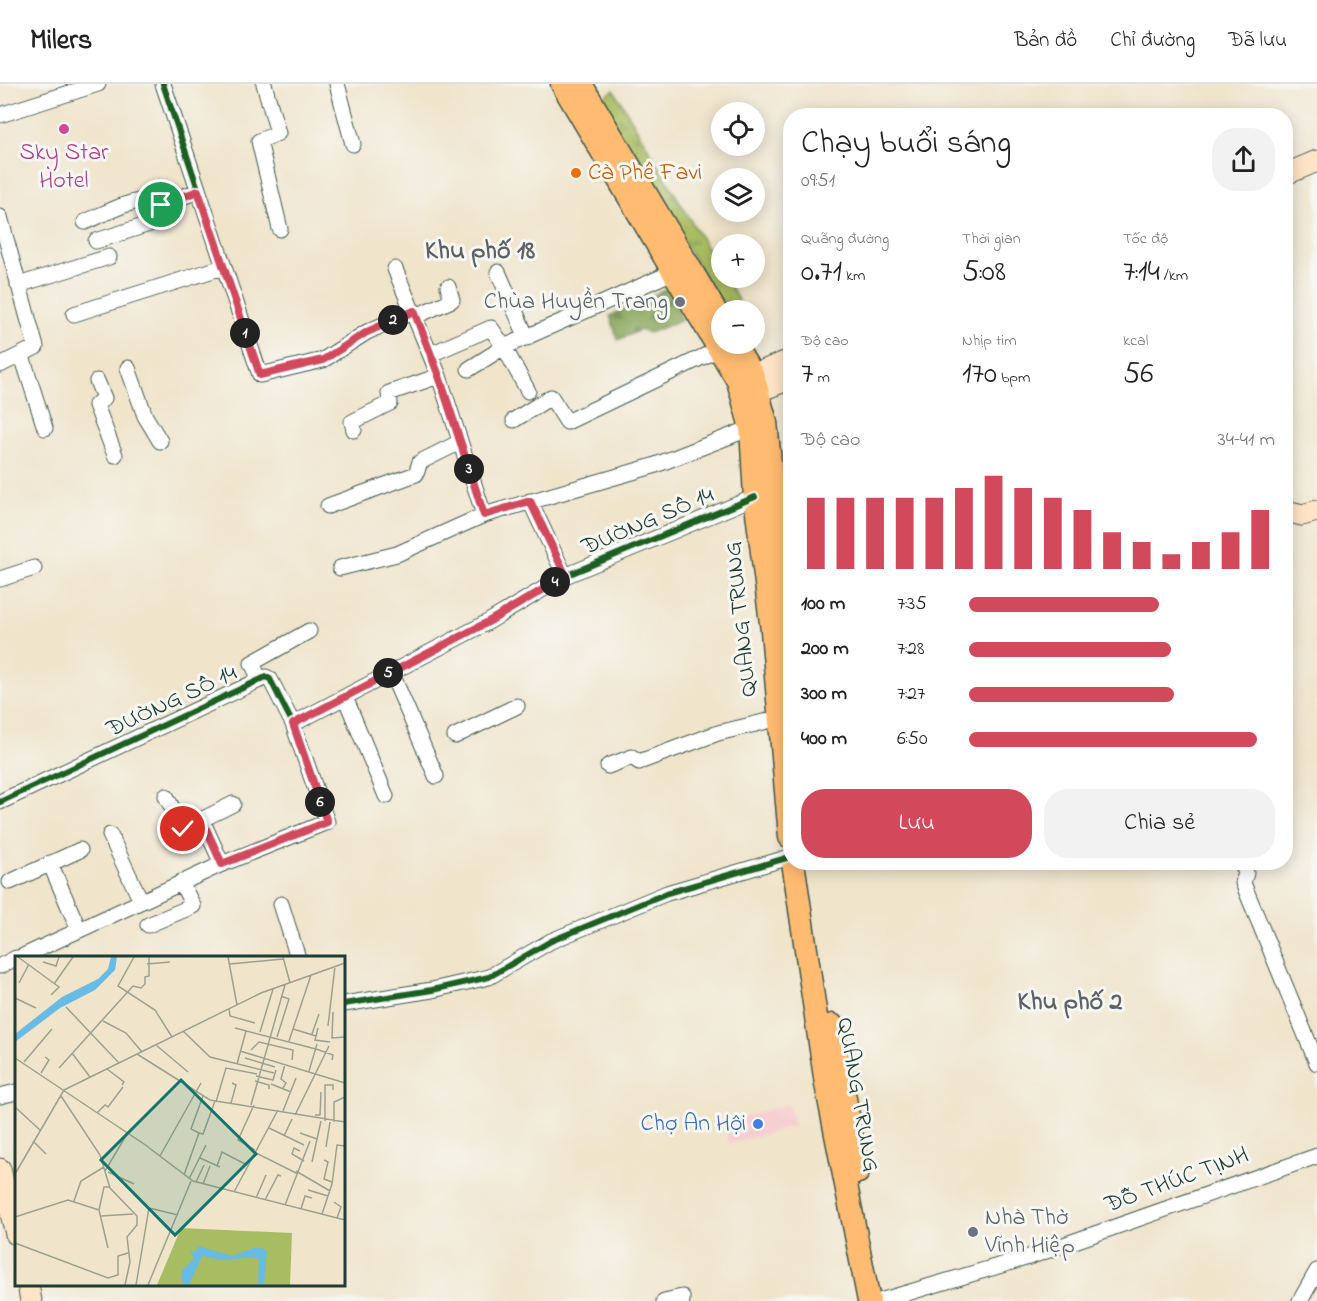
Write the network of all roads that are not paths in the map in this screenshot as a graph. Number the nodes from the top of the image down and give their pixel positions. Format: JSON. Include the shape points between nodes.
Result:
{"nodes":[{"id":1,"x":98,"y":84,"type":"edge"},
{"id":2,"x":163,"y":84,"type":"edge"},
{"id":3,"x":264,"y":84,"type":"edge"},
{"id":4,"x":337,"y":84,"type":"edge"},
{"id":5,"x":570,"y":85,"type":"edge"},
{"id":6,"x":0,"y":114,"type":"edge"},
{"id":7,"x":353,"y":144,"type":"dead end"},
{"id":8,"x":1317,"y":161,"type":"edge"},
{"id":9,"x":1293,"y":171,"type":"edge"},
{"id":10,"x":198,"y":191,"type":"junction"},
{"id":11,"x":161,"y":205,"type":"junction"},
{"id":12,"x":0,"y":217,"type":"edge"},
{"id":13,"x":85,"y":222,"type":"dead end"},
{"id":14,"x":280,"y":229,"type":"dead end"},
{"id":15,"x":96,"y":241,"type":"dead end"},
{"id":16,"x":109,"y":256,"type":"dead end"},
{"id":17,"x":223,"y":267,"type":"junction"},
{"id":18,"x":395,"y":269,"type":"dead end"},
{"id":19,"x":498,"y":272,"type":"dead end"},
{"id":20,"x":673,"y":272,"type":"junction"},
{"id":21,"x":18,"y":285,"type":"junction"},
{"id":22,"x":448,"y":287,"type":"dead end"},
{"id":23,"x":711,"y":305,"type":"edge"},
{"id":24,"x":74,"y":314,"type":"dead end"},
{"id":25,"x":415,"y":314,"type":"junction"},
{"id":26,"x":711,"y":324,"type":"edge"},
{"id":27,"x":527,"y":338,"type":"junction"},
{"id":28,"x":504,"y":347,"type":"junction"},
{"id":29,"x":431,"y":354,"type":"junction"},
{"id":30,"x":711,"y":354,"type":"edge"},
{"id":31,"x":731,"y":354,"type":"edge"},
{"id":32,"x":22,"y":356,"type":"junction"},
{"id":33,"x":783,"y":364,"type":"edge"},
{"id":34,"x":0,"y":366,"type":"edge"},
{"id":35,"x":128,"y":368,"type":"dead end"},
{"id":36,"x":469,"y":369,"type":"dead end"},
{"id":37,"x":439,"y":376,"type":"junction"},
{"id":38,"x":783,"y":380,"type":"edge"},
{"id":39,"x":97,"y":381,"type":"dead end"},
{"id":40,"x":748,"y":386,"type":"junction"},
{"id":41,"x":528,"y":392,"type":"dead end"},
{"id":42,"x":514,"y":420,"type":"dead end"},
{"id":43,"x":45,"y":428,"type":"dead end"},
{"id":44,"x":751,"y":428,"type":"junction"},
{"id":45,"x":354,"y":430,"type":"dead end"},
{"id":46,"x":160,"y":441,"type":"dead end"},
{"id":47,"x":460,"y":442,"type":"junction"},
{"id":48,"x":115,"y":455,"type":"dead end"},
{"id":49,"x":755,"y":497,"type":"junction"},
{"id":50,"x":530,"y":501,"type":"junction"},
{"id":51,"x":328,"y":506,"type":"dead end"},
{"id":52,"x":1317,"y":511,"type":"edge"},
{"id":53,"x":1293,"y":513,"type":"edge"},
{"id":54,"x":484,"y":515,"type":"junction"},
{"id":55,"x":33,"y":568,"type":"dead end"},
{"id":56,"x":340,"y":568,"type":"dead end"},
{"id":57,"x":566,"y":576,"type":"junction"},
{"id":58,"x":0,"y":579,"type":"edge"},
{"id":59,"x":783,"y":593,"type":"edge"},
{"id":60,"x":309,"y":631,"type":"dead end"},
{"id":61,"x":391,"y":672,"type":"junction"},
{"id":62,"x":260,"y":680,"type":"junction"},
{"id":63,"x":345,"y":698,"type":"junction"},
{"id":64,"x":516,"y":706,"type":"dead end"},
{"id":65,"x":780,"y":718,"type":"junction"},
{"id":66,"x":293,"y":724,"type":"junction"},
{"id":67,"x":454,"y":736,"type":"dead end"},
{"id":68,"x":783,"y":754,"type":"edge"},
{"id":69,"x":608,"y":766,"type":"dead end"},
{"id":70,"x":436,"y":776,"type":"dead end"},
{"id":71,"x":166,"y":796,"type":"dead end"},
{"id":72,"x":386,"y":796,"type":"dead end"},
{"id":73,"x":0,"y":801,"type":"edge"},
{"id":74,"x":233,"y":804,"type":"dead end"},
{"id":75,"x":202,"y":820,"type":"junction"},
{"id":76,"x":110,"y":835,"type":"dead end"},
{"id":77,"x":80,"y":850,"type":"dead end"},
{"id":78,"x":783,"y":859,"type":"edge"},
{"id":79,"x":50,"y":863,"type":"junction"},
{"id":80,"x":222,"y":864,"type":"junction"},
{"id":81,"x":796,"y":870,"type":"edge"},
{"id":82,"x":809,"y":870,"type":"edge"},
{"id":83,"x":1245,"y":870,"type":"edge"},
{"id":84,"x":9,"y":882,"type":"dead end"},
{"id":85,"x":181,"y":882,"type":"junction"},
{"id":86,"x":141,"y":901,"type":"junction"},
{"id":87,"x":281,"y":904,"type":"dead end"},
{"id":88,"x":807,"y":918,"type":"junction"},
{"id":89,"x":148,"y":925,"type":"dead end"},
{"id":90,"x":79,"y":930,"type":"junction"},
{"id":91,"x":44,"y":952,"type":"edge"},
{"id":92,"x":27,"y":956,"type":"edge"},
{"id":93,"x":298,"y":956,"type":"edge"},
{"id":94,"x":15,"y":959,"type":"edge"},
{"id":95,"x":0,"y":966,"type":"edge"},
{"id":96,"x":345,"y":1004,"type":"edge"},
{"id":97,"x":1317,"y":1063,"type":"edge"},
{"id":98,"x":15,"y":1092,"type":"edge"},
{"id":99,"x":0,"y":1096,"type":"edge"},
{"id":100,"x":1317,"y":1156,"type":"edge"},
{"id":101,"x":0,"y":1169,"type":"edge"},
{"id":102,"x":15,"y":1230,"type":"edge"},
{"id":103,"x":1317,"y":1271,"type":"edge"},
{"id":104,"x":28,"y":1286,"type":"edge"},
{"id":105,"x":31,"y":1301,"type":"edge"},
{"id":106,"x":664,"y":1301,"type":"edge"},
{"id":107,"x":682,"y":1301,"type":"edge"},
{"id":108,"x":869,"y":1301,"type":"edge"},
{"id":109,"x":880,"y":1301,"type":"edge"},
{"id":110,"x":1300,"y":1301,"type":"edge"}],
"edges":[{"from":1,"to":6,"type":"street"},
{"from":2,"to":10,"type":"street"},
{"from":3,"to":14,"type":"street","via":[[278,133],[259,141]]},
{"from":4,"to":7,"type":"street"},
{"from":5,"to":20,"type":"main road","name":"QUANG TRUNG"},
{"from":5,"to":23,"type":"main road","name":"QUANG TRUNG"},
{"from":8,"to":9,"type":"street"},
{"from":10,"to":11,"type":"street"},
{"from":10,"to":17,"type":"street"},
{"from":11,"to":13,"type":"street","via":[[154,200],[142,200]]},
{"from":11,"to":15,"type":"street","via":[[162,220]]},
{"from":12,"to":21,"type":"street"},
{"from":16,"to":21,"type":"street"},
{"from":17,"to":24,"type":"street"},
{"from":17,"to":25,"type":"street","via":[[260,375],[323,360],[367,332]]},
{"from":18,"to":25,"type":"street"},
{"from":19,"to":27,"type":"street"},
{"from":20,"to":26,"type":"main road","name":"QUANG TRUNG"},
{"from":20,"to":27,"type":"street"},
{"from":21,"to":32,"type":"street","via":[[36,347]]},
{"from":22,"to":25,"type":"street","via":[[452,300]]},
{"from":25,"to":29,"type":"street"},
{"from":27,"to":28,"type":"street"},
{"from":28,"to":29,"type":"street","via":[[491,328]]},
{"from":28,"to":36,"type":"street"},
{"from":28,"to":41,"type":"street"},
{"from":29,"to":37,"type":"street"},
{"from":30,"to":42,"type":"street","via":[[567,422],[551,397]]},
{"from":31,"to":40,"type":"main road","name":"QUANG TRUNG"},
{"from":32,"to":34,"type":"street"},
{"from":32,"to":43,"type":"street"},
{"from":33,"to":40,"type":"street"},
{"from":35,"to":46,"type":"street"},
{"from":37,"to":45,"type":"street","via":[[389,393],[390,404],[352,422]]},
{"from":37,"to":47,"type":"street"},
{"from":38,"to":40,"type":"street"},
{"from":39,"to":48,"type":"street","via":[[104,398],[96,405]]},
{"from":40,"to":44,"type":"main road","name":"QUANG TRUNG"},
{"from":40,"to":59,"type":"main road","name":"QUANG TRUNG","via":[[766,422]]},
{"from":44,"to":49,"type":"main road","name":"QUANG TRUNG"},
{"from":44,"to":50,"type":"street","via":[[653,466]]},
{"from":47,"to":51,"type":"street","via":[[420,462],[416,474]]},
{"from":47,"to":54,"type":"street"},
{"from":49,"to":57,"type":"street","name":"ĐƯỜNG SỐ 14"},
{"from":49,"to":65,"type":"main road","name":"QUANG TRUNG"},
{"from":50,"to":54,"type":"street"},
{"from":50,"to":57,"type":"street"},
{"from":52,"to":53,"type":"street"},
{"from":54,"to":56,"type":"street","via":[[397,554]]},
{"from":55,"to":58,"type":"street"},
{"from":57,"to":61,"type":"street","name":"ĐƯỜNG SỐ 14"},
{"from":60,"to":62,"type":"street","via":[[252,663]]},
{"from":61,"to":63,"type":"street","name":"ĐƯỜNG SỐ 14"},
{"from":61,"to":70,"type":"street"},
{"from":62,"to":66,"type":"street","name":"ĐƯỜNG SỐ 14","via":[[270,679]]},
{"from":62,"to":73,"type":"street","name":"ĐƯỜNG SỐ 14"},
{"from":63,"to":66,"type":"street","name":"ĐƯỜNG SỐ 14"},
{"from":63,"to":72,"type":"street"},
{"from":64,"to":67,"type":"street"},
{"from":65,"to":68,"type":"main road","name":"QUANG TRUNG"},
{"from":65,"to":69,"type":"street","via":[[718,733],[639,762],[632,758]]},
{"from":66,"to":80,"type":"street","via":[[327,822]]},
{"from":71,"to":75,"type":"street","via":[[183,829]]},
{"from":74,"to":75,"type":"street"},
{"from":75,"to":80,"type":"street"},
{"from":76,"to":86,"type":"street"},
{"from":77,"to":79,"type":"street"},
{"from":78,"to":96,"type":"street","via":[[667,893],[551,940],[489,977]]},
{"from":79,"to":84,"type":"street"},
{"from":79,"to":90,"type":"street"},
{"from":80,"to":85,"type":"street"},
{"from":81,"to":88,"type":"main road","name":"QUANG TRUNG"},
{"from":82,"to":88,"type":"main road","name":"QUANG TRUNG"},
{"from":83,"to":97,"type":"street","via":[[1243,882]]},
{"from":85,"to":86,"type":"street"},
{"from":85,"to":89,"type":"street","via":[[193,906]]},
{"from":86,"to":90,"type":"street"},
{"from":87,"to":93,"type":"street"},
{"from":88,"to":108,"type":"main road","name":"QUANG TRUNG","via":[[826,1084]]},
{"from":88,"to":109,"type":"main road","name":"QUANG TRUNG"},
{"from":90,"to":91,"type":"street"},
{"from":91,"to":92,"type":"street"},
{"from":94,"to":95,"type":"street"},
{"from":98,"to":99,"type":"street"},
{"from":100,"to":109,"type":"street","name":"ĐỖ THÚC TỊNH","via":[[1032,1256]]},
{"from":101,"to":102,"type":"street"},
{"from":103,"to":110,"type":"street"},
{"from":104,"to":105,"type":"street"},
{"from":106,"to":107,"type":"street","via":[[682,1297]]}]}
